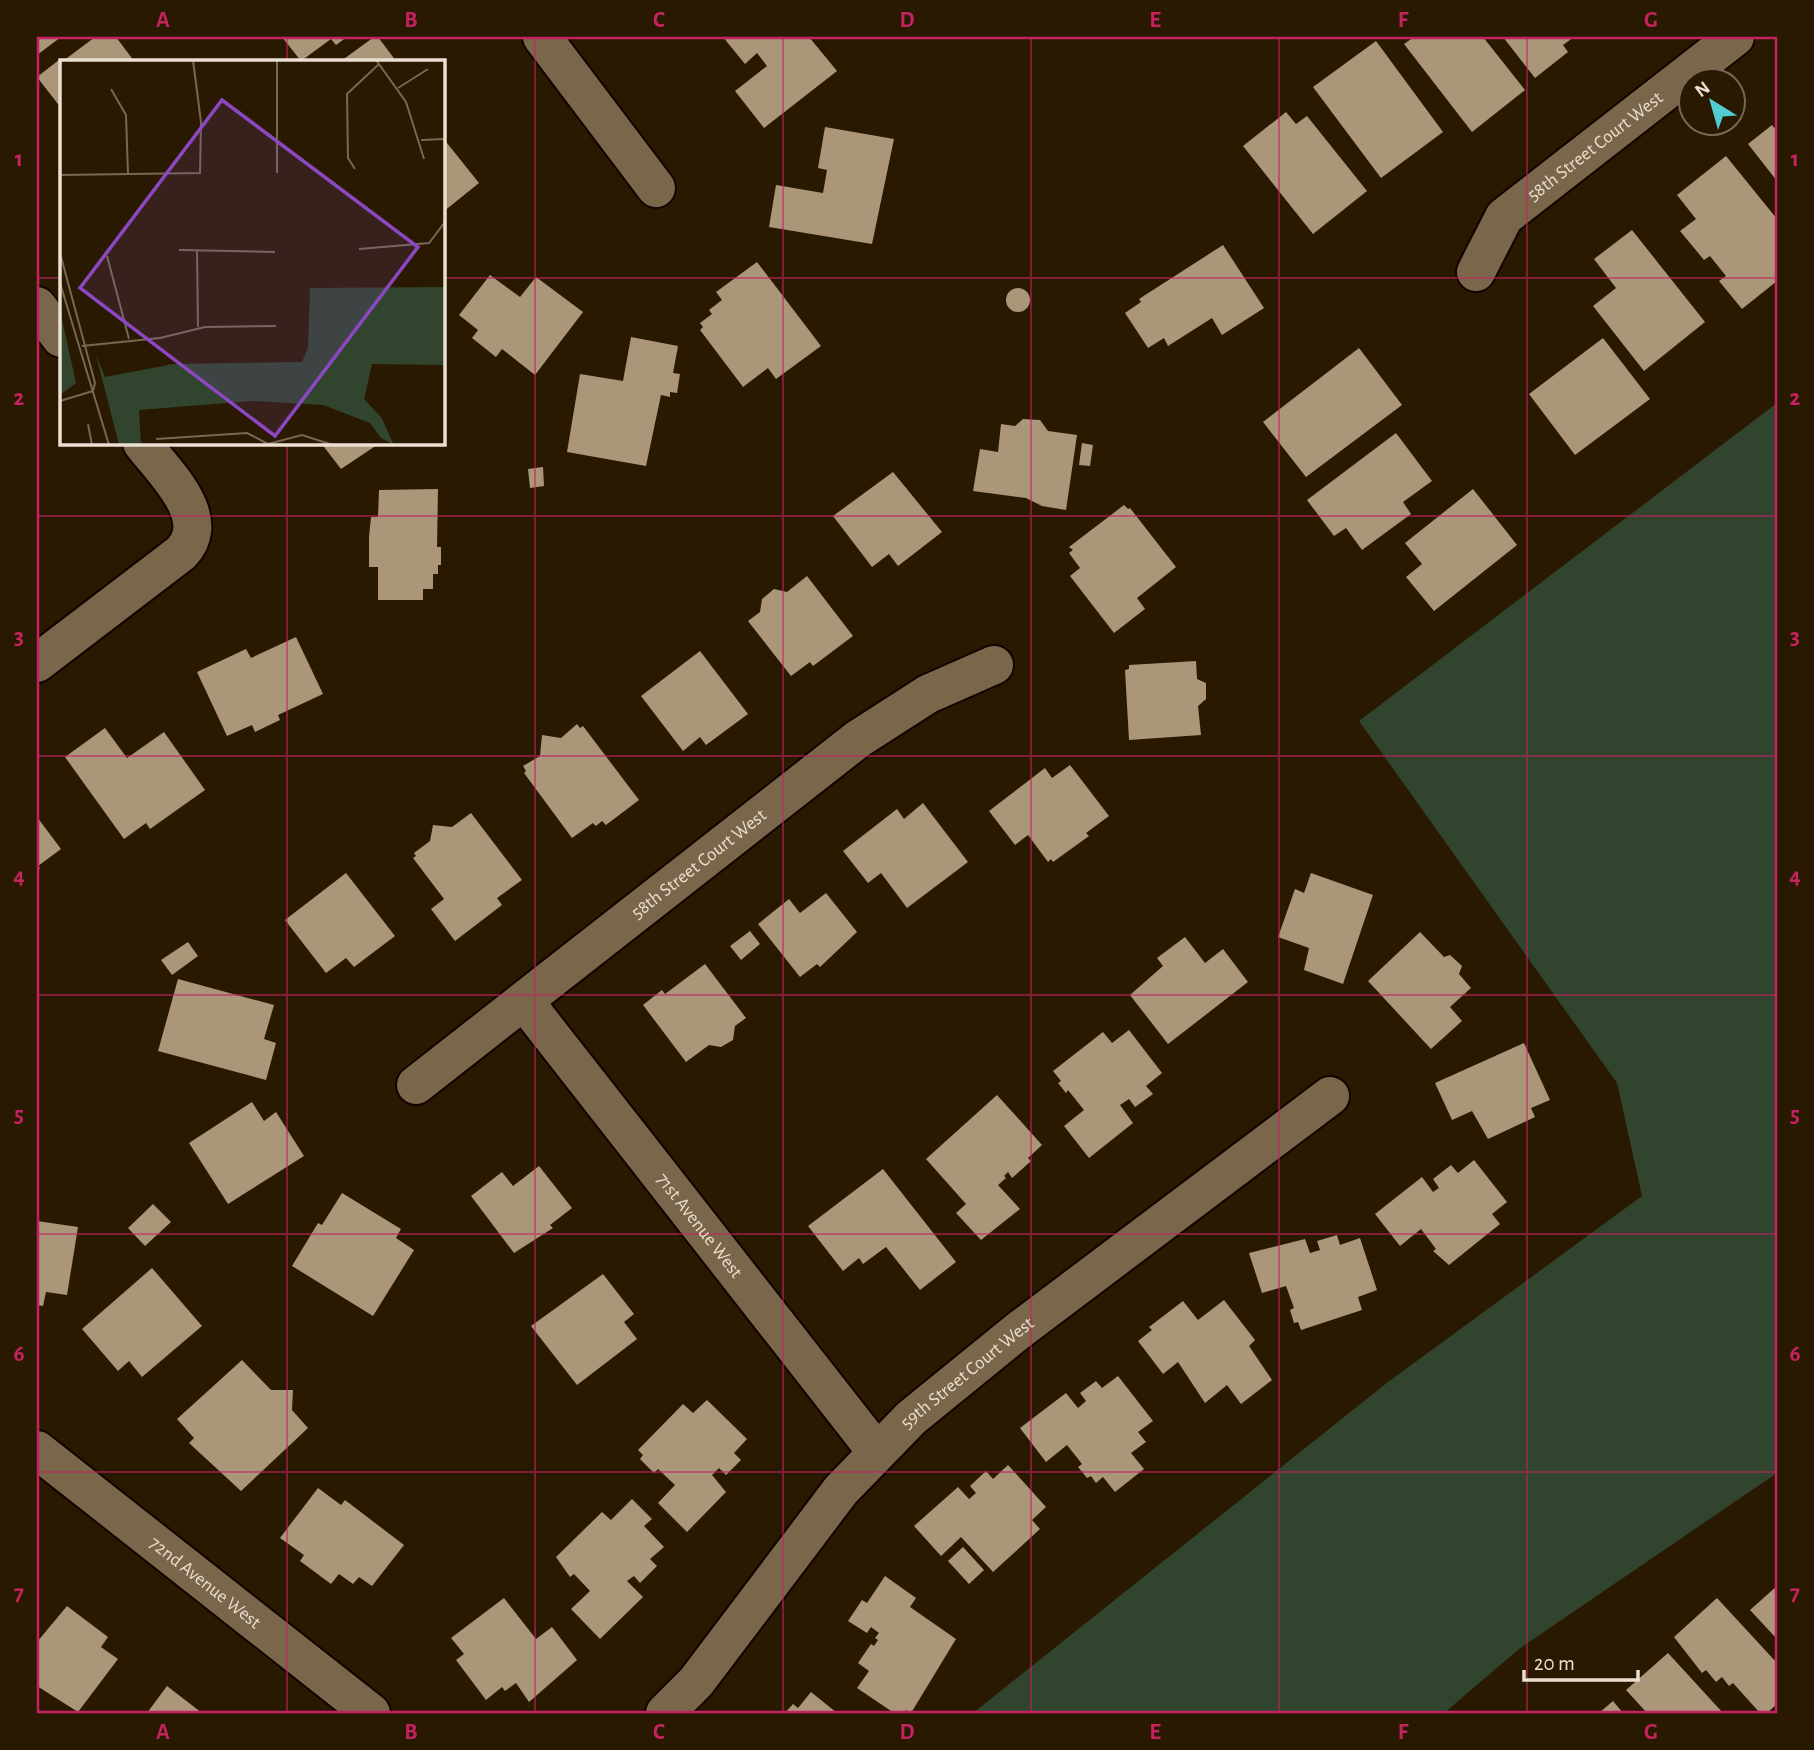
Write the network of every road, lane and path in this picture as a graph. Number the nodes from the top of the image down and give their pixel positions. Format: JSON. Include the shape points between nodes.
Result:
{"nodes":[{"id":1,"x":542,"y":37,"type":"edge"},
{"id":2,"x":1735,"y":37,"type":"edge"},
{"id":3,"x":656,"y":188,"type":"dead end"},
{"id":4,"x":1476,"y":272,"type":"dead end"},
{"id":5,"x":37,"y":306,"type":"edge"},
{"id":6,"x":60,"y":337,"type":"edge"},
{"id":7,"x":143,"y":444,"type":"edge"},
{"id":8,"x":37,"y":663,"type":"edge"},
{"id":9,"x":994,"y":665,"type":"dead end"},
{"id":10,"x":524,"y":1001,"type":"junction"},
{"id":11,"x":416,"y":1084,"type":"dead end"},
{"id":12,"x":1330,"y":1096,"type":"dead end"},
{"id":13,"x":37,"y":1450,"type":"edge"},
{"id":14,"x":876,"y":1451,"type":"junction"},
{"id":15,"x":371,"y":1713,"type":"edge"},
{"id":16,"x":665,"y":1713,"type":"edge"}],
"edges":[{"from":1,"to":3,"type":"street"},
{"from":2,"to":4,"type":"street","name":"58th Street Court West","via":[[1504,217]]},
{"from":5,"to":6,"type":"street"},
{"from":7,"to":8,"type":"street","via":[[183,499],[195,524],[191,540],[181,553]]},
{"from":9,"to":10,"type":"street","name":"58th Street Court West","via":[[928,694],[858,739]]},
{"from":10,"to":11,"type":"street","name":"58th Street Court West"},
{"from":10,"to":14,"type":"street","name":"71st Avenue West"},
{"from":12,"to":14,"type":"street","name":"59th Street Court West","via":[[1008,1339]]},
{"from":13,"to":15,"type":"street","name":"72nd Avenue West"},
{"from":14,"to":16,"type":"street","name":"59th Street Court West","via":[[834,1499],[696,1682]]}]}
